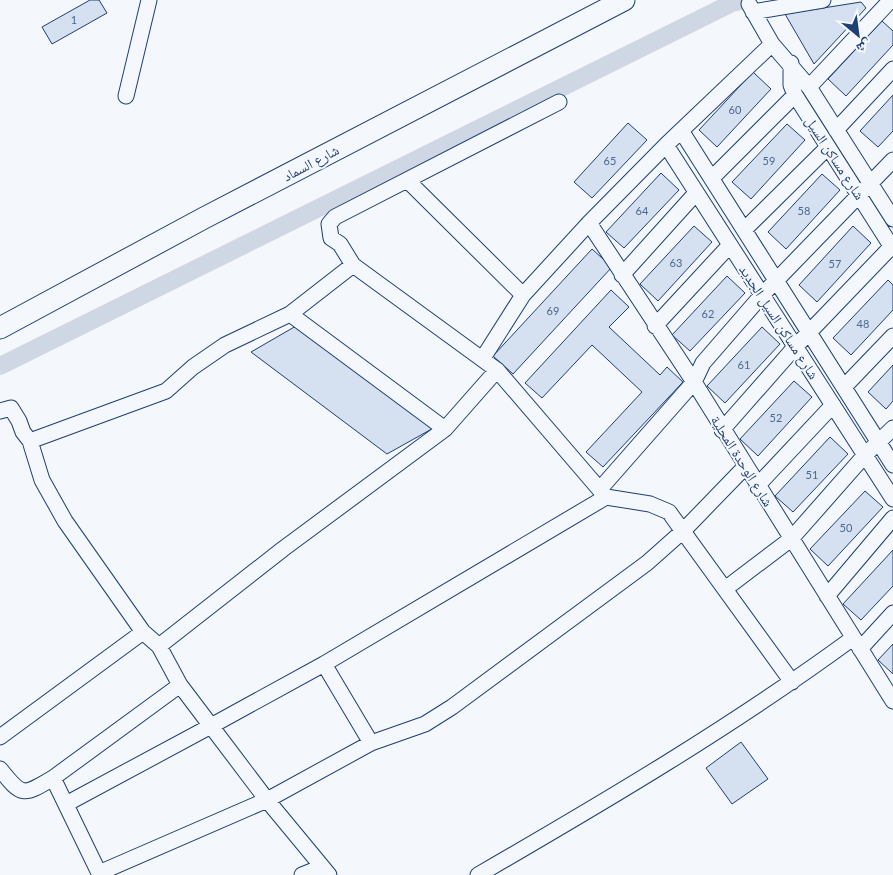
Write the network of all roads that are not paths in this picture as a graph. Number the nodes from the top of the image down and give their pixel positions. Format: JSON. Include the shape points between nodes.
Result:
{"nodes":[{"id":1,"x":149,"y":0,"type":"edge"},
{"id":2,"x":624,"y":0,"type":"edge"},
{"id":3,"x":823,"y":0,"type":"edge"},
{"id":4,"x":889,"y":4,"type":"edge"},
{"id":5,"x":772,"y":44,"type":"junction"},
{"id":6,"x":791,"y":63,"type":"junction"},
{"id":7,"x":893,"y":69,"type":"edge"},
{"id":8,"x":809,"y":87,"type":"junction"},
{"id":9,"x":795,"y":95,"type":"junction"},
{"id":10,"x":126,"y":96,"type":"dead end"},
{"id":11,"x":559,"y":102,"type":"dead end"},
{"id":12,"x":836,"y":130,"type":"junction"},
{"id":13,"x":682,"y":132,"type":"junction"},
{"id":14,"x":666,"y":145,"type":"junction"},
{"id":15,"x":828,"y":147,"type":"junction"},
{"id":16,"x":893,"y":160,"type":"edge"},
{"id":17,"x":712,"y":178,"type":"junction"},
{"id":18,"x":406,"y":180,"type":"junction"},
{"id":19,"x":871,"y":184,"type":"junction"},
{"id":20,"x":696,"y":193,"type":"junction"},
{"id":21,"x":860,"y":196,"type":"junction"},
{"id":22,"x":893,"y":219,"type":"edge"},
{"id":23,"x":589,"y":223,"type":"junction"},
{"id":24,"x":744,"y":230,"type":"junction"},
{"id":25,"x":730,"y":245,"type":"junction"},
{"id":26,"x":893,"y":247,"type":"edge"},
{"id":27,"x":353,"y":265,"type":"junction"},
{"id":28,"x":622,"y":275,"type":"junction"},
{"id":29,"x":777,"y":282,"type":"junction"},
{"id":30,"x":523,"y":295,"type":"junction"},
{"id":31,"x":762,"y":296,"type":"junction"},
{"id":32,"x":290,"y":314,"type":"junction"},
{"id":33,"x":655,"y":326,"type":"junction"},
{"id":34,"x":0,"y":328,"type":"edge"},
{"id":35,"x":810,"y":334,"type":"junction"},
{"id":36,"x":893,"y":336,"type":"edge"},
{"id":37,"x":795,"y":347,"type":"junction"},
{"id":38,"x":483,"y":358,"type":"junction"},
{"id":39,"x":497,"y":370,"type":"junction"},
{"id":40,"x":694,"y":382,"type":"junction"},
{"id":41,"x":844,"y":387,"type":"junction"},
{"id":42,"x":832,"y":405,"type":"junction"},
{"id":43,"x":0,"y":410,"type":"edge"},
{"id":44,"x":893,"y":428,"type":"edge"},
{"id":45,"x":445,"y":429,"type":"junction"},
{"id":46,"x":722,"y":430,"type":"junction"},
{"id":47,"x":30,"y":441,"type":"junction"},
{"id":48,"x":879,"y":443,"type":"junction"},
{"id":49,"x":865,"y":455,"type":"junction"},
{"id":50,"x":893,"y":465,"type":"edge"},
{"id":51,"x":746,"y":467,"type":"junction"},
{"id":52,"x":757,"y":486,"type":"junction"},
{"id":53,"x":603,"y":493,"type":"junction"},
{"id":54,"x":893,"y":499,"type":"edge"},
{"id":55,"x":893,"y":518,"type":"edge"},
{"id":56,"x":683,"y":531,"type":"junction"},
{"id":57,"x":791,"y":539,"type":"junction"},
{"id":58,"x":724,"y":589,"type":"junction"},
{"id":59,"x":827,"y":596,"type":"junction"},
{"id":60,"x":893,"y":613,"type":"edge"},
{"id":61,"x":143,"y":632,"type":"junction"},
{"id":62,"x":857,"y":644,"type":"junction"},
{"id":63,"x":159,"y":646,"type":"junction"},
{"id":64,"x":324,"y":664,"type":"junction"},
{"id":65,"x":792,"y":682,"type":"junction"},
{"id":66,"x":180,"y":684,"type":"junction"},
{"id":67,"x":893,"y":701,"type":"edge"},
{"id":68,"x":211,"y":726,"type":"junction"},
{"id":69,"x":0,"y":737,"type":"edge"},
{"id":70,"x":371,"y":743,"type":"junction"},
{"id":71,"x":0,"y":769,"type":"edge"},
{"id":72,"x":53,"y":778,"type":"junction"},
{"id":73,"x":267,"y":800,"type":"junction"},
{"id":74,"x":66,"y":804,"type":"junction"},
{"id":75,"x":326,"y":871,"type":"edge"},
{"id":76,"x":99,"y":874,"type":"edge"},
{"id":77,"x":302,"y":875,"type":"edge"},
{"id":78,"x":478,"y":875,"type":"edge"}],
"edges":[{"from":1,"to":10,"type":"street"},
{"from":2,"to":34,"type":"street","name":"شارع السماد"},
{"from":3,"to":5,"type":"street","name":"شارع مساكن السيل","via":[[751,8]]},
{"from":4,"to":8,"type":"street"},
{"from":5,"to":6,"type":"street","name":"شارع مساكن السيل"},
{"from":5,"to":13,"type":"street"},
{"from":6,"to":8,"type":"street","name":"شارع مساكن السيل","via":[[795,73]]},
{"from":6,"to":9,"type":"street","name":"شارع مساكن السيل","via":[[790,85]]},
{"from":7,"to":12,"type":"street"},
{"from":8,"to":12,"type":"street","name":"شارع مساكن السيل"},
{"from":9,"to":15,"type":"street","name":"شارع مساكن السيل"},
{"from":9,"to":17,"type":"street"},
{"from":11,"to":18,"type":"street"},
{"from":12,"to":19,"type":"street","name":"شارع مساكن السيل"},
{"from":13,"to":14,"type":"street"},
{"from":13,"to":17,"type":"street","name":"شارع مساكن السيل الجديد"},
{"from":14,"to":20,"type":"street","name":"شارع مساكن السيل الجديد"},
{"from":14,"to":23,"type":"street"},
{"from":15,"to":21,"type":"street","name":"شارع مساكن السيل"},
{"from":15,"to":24,"type":"street"},
{"from":16,"to":19,"type":"street"},
{"from":17,"to":24,"type":"street","name":"شارع مساكن السيل الجديد"},
{"from":18,"to":27,"type":"street","via":[[331,221],[328,229],[331,238],[340,244]]},
{"from":18,"to":30,"type":"street"},
{"from":19,"to":21,"type":"street"},
{"from":19,"to":22,"type":"street","name":"شارع مساكن السيل"},
{"from":20,"to":25,"type":"street","name":"شارع مساكن السيل الجديد"},
{"from":20,"to":28,"type":"street"},
{"from":21,"to":26,"type":"street","name":"شارع مساكن السيل"},
{"from":21,"to":29,"type":"street"},
{"from":23,"to":28,"type":"street","name":"شارع الوحدة المحلية"},
{"from":23,"to":30,"type":"street"},
{"from":24,"to":29,"type":"street","name":"شارع مساكن السيل الجديد"},
{"from":25,"to":31,"type":"street","name":"شارع مساكن السيل الجديد"},
{"from":25,"to":33,"type":"street"},
{"from":26,"to":35,"type":"street"},
{"from":27,"to":32,"type":"street"},
{"from":27,"to":38,"type":"street"},
{"from":28,"to":33,"type":"street","name":"شارع الوحدة المحلية"},
{"from":29,"to":31,"type":"street"},
{"from":29,"to":35,"type":"street","name":"شارع مساكن السيل الجديد"},
{"from":30,"to":38,"type":"street"},
{"from":31,"to":37,"type":"street","name":"شارع مساكن السيل الجديد"},
{"from":31,"to":40,"type":"street","via":[[703,363]]},
{"from":32,"to":45,"type":"street"},
{"from":32,"to":47,"type":"street","via":[[225,345],[166,391]]},
{"from":33,"to":40,"type":"street","name":"شارع الوحدة المحلية"},
{"from":35,"to":37,"type":"street"},
{"from":35,"to":41,"type":"street","name":"شارع مساكن السيل الجديد"},
{"from":36,"to":41,"type":"street"},
{"from":37,"to":42,"type":"street","name":"شارع مساكن السيل الجديد"},
{"from":37,"to":46,"type":"street"},
{"from":38,"to":39,"type":"street"},
{"from":39,"to":45,"type":"street"},
{"from":39,"to":53,"type":"street"},
{"from":40,"to":46,"type":"street","name":"شارع الوحدة المحلية"},
{"from":40,"to":53,"type":"street"},
{"from":41,"to":48,"type":"street","name":"شارع مساكن السيل الجديد"},
{"from":42,"to":49,"type":"street","name":"شارع مساكن السيل الجديد"},
{"from":42,"to":52,"type":"street"},
{"from":43,"to":47,"type":"street","via":[[11,408]]},
{"from":44,"to":48,"type":"street"},
{"from":45,"to":63,"type":"street"},
{"from":46,"to":51,"type":"street","name":"شارع الوحدة المحلية"},
{"from":47,"to":61,"type":"street","via":[[42,480],[65,521]]},
{"from":48,"to":49,"type":"street"},
{"from":48,"to":50,"type":"street","name":"شارع مساكن السيل الجديد"},
{"from":49,"to":54,"type":"street","name":"شارع مساكن السيل الجديد"},
{"from":49,"to":57,"type":"street"},
{"from":51,"to":52,"type":"street","name":"شارع الوحدة المحلية"},
{"from":51,"to":56,"type":"street"},
{"from":52,"to":57,"type":"street","name":"شارع الوحدة المحلية"},
{"from":53,"to":56,"type":"street","via":[[660,507]]},
{"from":53,"to":64,"type":"street"},
{"from":55,"to":59,"type":"street"},
{"from":56,"to":58,"type":"street"},
{"from":56,"to":70,"type":"street","via":[[647,563],[452,707],[425,724]]},
{"from":57,"to":58,"type":"street"},
{"from":57,"to":59,"type":"street","name":"شارع الوحدة المحلية"},
{"from":58,"to":65,"type":"street"},
{"from":59,"to":62,"type":"street","name":"شارع الوحدة المحلية"},
{"from":60,"to":62,"type":"street"},
{"from":61,"to":63,"type":"street"},
{"from":61,"to":69,"type":"street"},
{"from":62,"to":65,"type":"street"},
{"from":62,"to":67,"type":"street","name":"شارع الوحدة المحلية"},
{"from":63,"to":66,"type":"street"},
{"from":64,"to":68,"type":"street"},
{"from":64,"to":70,"type":"street"},
{"from":65,"to":78,"type":"street","via":[[634,784]]},
{"from":66,"to":68,"type":"street"},
{"from":66,"to":72,"type":"street"},
{"from":68,"to":73,"type":"street"},
{"from":68,"to":74,"type":"street"},
{"from":70,"to":73,"type":"street"},
{"from":71,"to":72,"type":"street","via":[[21,791],[33,790]]},
{"from":72,"to":74,"type":"street"},
{"from":73,"to":75,"type":"street"},
{"from":73,"to":76,"type":"street"},
{"from":74,"to":76,"type":"street"},
{"from":75,"to":77,"type":"street"}]}
